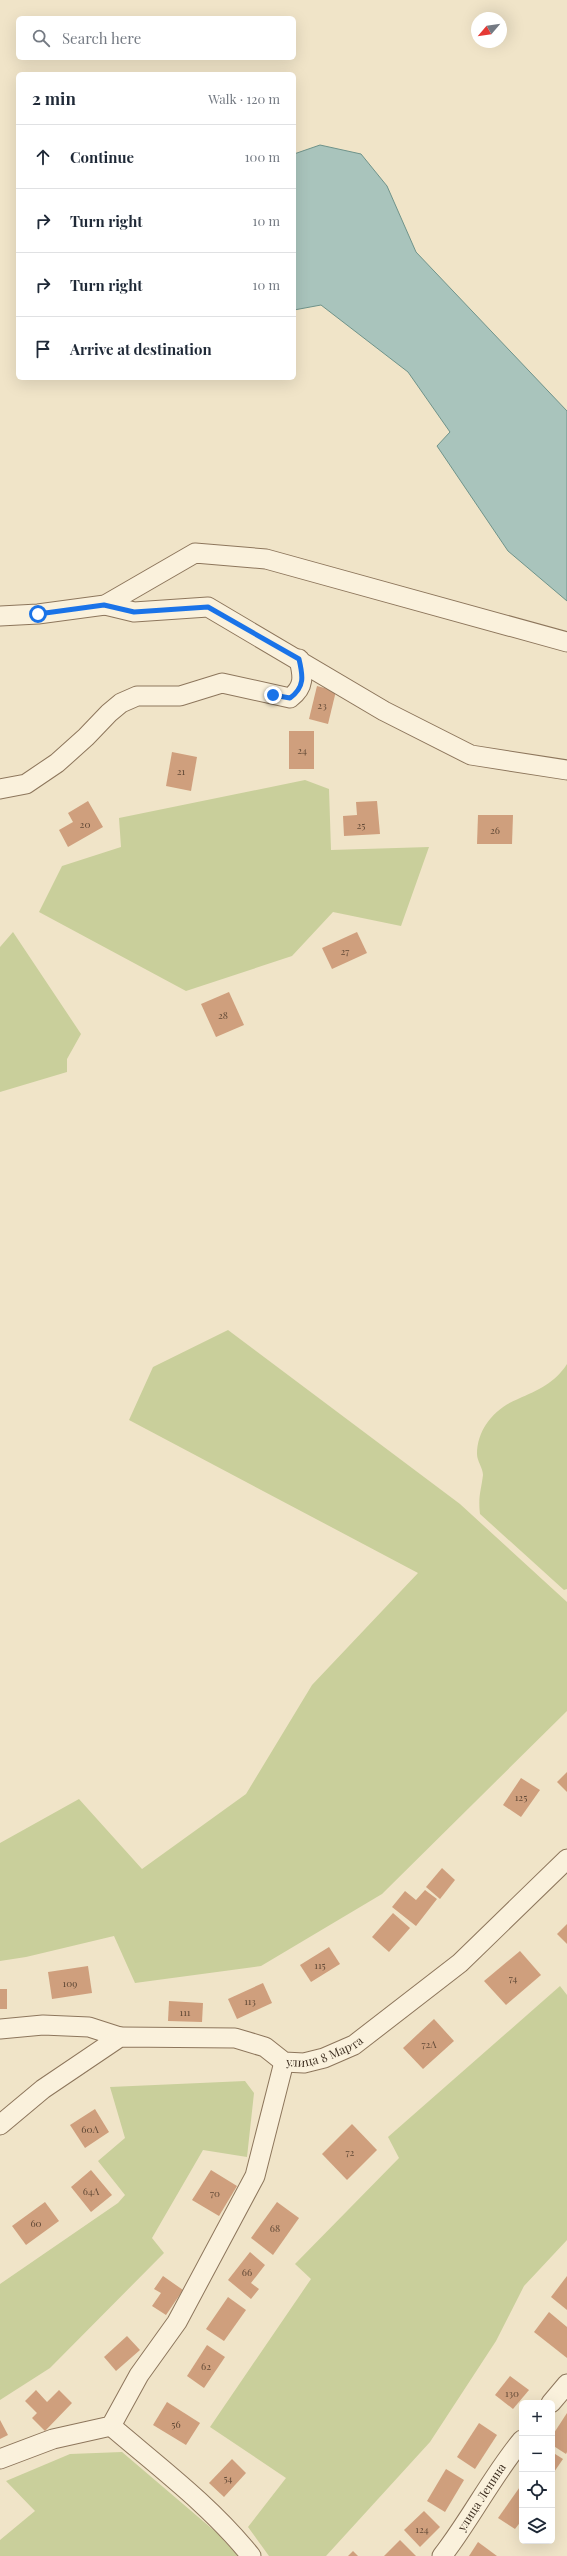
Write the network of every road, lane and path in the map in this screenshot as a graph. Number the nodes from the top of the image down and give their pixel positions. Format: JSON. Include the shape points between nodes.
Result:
{"nodes":[{"id":1,"x":104,"y":605,"type":"junction"},
{"id":2,"x":0,"y":616,"type":"edge"},
{"id":3,"x":567,"y":642,"type":"edge"},
{"id":4,"x":299,"y":659,"type":"junction"},
{"id":5,"x":567,"y":770,"type":"edge"},
{"id":6,"x":0,"y":789,"type":"edge"},
{"id":7,"x":567,"y":1859,"type":"edge"},
{"id":8,"x":0,"y":2029,"type":"edge"},
{"id":9,"x":120,"y":2037,"type":"junction"},
{"id":10,"x":284,"y":2062,"type":"junction"},
{"id":11,"x":0,"y":2125,"type":"edge"},
{"id":12,"x":567,"y":2384,"type":"edge"},
{"id":13,"x":554,"y":2400,"type":"edge"},
{"id":14,"x":111,"y":2426,"type":"junction"},
{"id":15,"x":519,"y":2444,"type":"edge"},
{"id":16,"x":0,"y":2459,"type":"edge"},
{"id":17,"x":251,"y":2556,"type":"edge"},
{"id":18,"x":442,"y":2556,"type":"edge"}],
"edges":[{"from":1,"to":2,"type":"street","via":[[38,614]]},
{"from":1,"to":3,"type":"street","via":[[195,553],[266,559]]},
{"from":1,"to":4,"type":"street","via":[[134,612],[208,607]]},
{"from":4,"to":5,"type":"street","via":[[384,711],[471,755]]},
{"from":4,"to":6,"type":"street","via":[[303,677],[299,691],[290,698],[222,683],[180,696],[137,696],[121,703],[56,763],[32,780],[26,784]]},
{"from":7,"to":10,"type":"street","name":"улица 8 Марта","via":[[460,1963],[360,2041],[324,2058],[304,2063]]},
{"from":8,"to":9,"type":"street","name":"улица 8 Марта","via":[[43,2026],[89,2027]]},
{"from":9,"to":10,"type":"street","name":"улица 8 Марта","via":[[235,2038],[265,2047]]},
{"from":9,"to":11,"type":"street","via":[[43,2089]]},
{"from":10,"to":14,"type":"street","via":[[255,2176],[176,2322],[139,2375]]},
{"from":12,"to":13,"type":"street"},
{"from":14,"to":16,"type":"street","via":[[53,2439]]},
{"from":14,"to":17,"type":"street","via":[[230,2530]]},
{"from":15,"to":18,"type":"street","name":"улица Ленина","via":[[506,2460],[464,2528]]}]}
